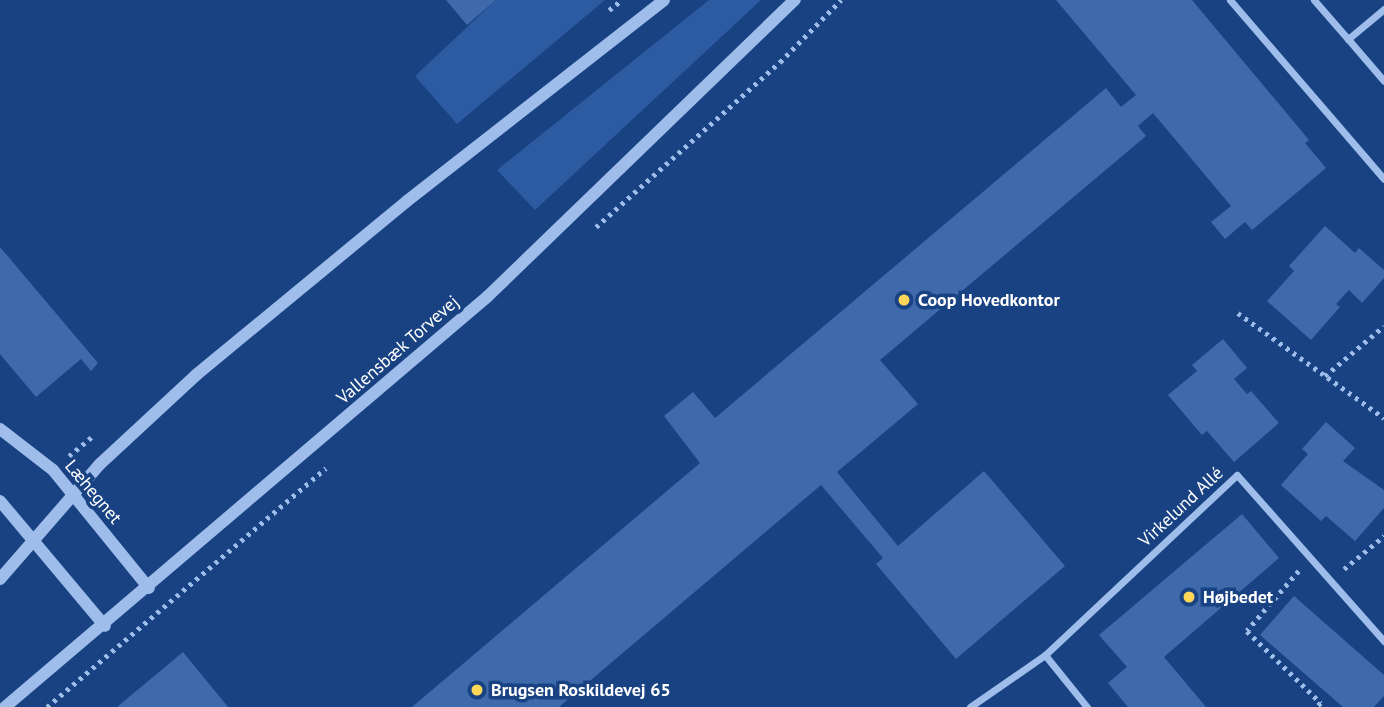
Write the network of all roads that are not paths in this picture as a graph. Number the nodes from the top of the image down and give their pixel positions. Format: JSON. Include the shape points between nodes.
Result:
{"nodes":[{"id":1,"x":664,"y":0,"type":"edge"},
{"id":2,"x":795,"y":0,"type":"edge"},
{"id":3,"x":1230,"y":0,"type":"edge"},
{"id":4,"x":1314,"y":0,"type":"edge"},
{"id":5,"x":1384,"y":9,"type":"edge"},
{"id":6,"x":1348,"y":39,"type":"junction"},
{"id":7,"x":1384,"y":81,"type":"edge"},
{"id":8,"x":1384,"y":179,"type":"edge"},
{"id":9,"x":0,"y":429,"type":"edge"},
{"id":10,"x":74,"y":494,"type":"junction"},
{"id":11,"x":0,"y":501,"type":"edge"},
{"id":12,"x":32,"y":542,"type":"junction"},
{"id":13,"x":0,"y":579,"type":"edge"},
{"id":14,"x":149,"y":588,"type":"junction"},
{"id":15,"x":105,"y":626,"type":"junction"},
{"id":16,"x":1384,"y":641,"type":"edge"},
{"id":17,"x":1045,"y":655,"type":"junction"},
{"id":18,"x":5,"y":707,"type":"edge"},
{"id":19,"x":970,"y":707,"type":"edge"},
{"id":20,"x":1087,"y":707,"type":"edge"}],
"edges":[{"from":1,"to":10,"type":"street","via":[[407,201],[196,375]]},
{"from":2,"to":14,"type":"street","name":"Vallensbæk Torvevej","via":[[487,297]]},
{"from":3,"to":8,"type":"street"},
{"from":4,"to":6,"type":"street"},
{"from":5,"to":6,"type":"street"},
{"from":6,"to":7,"type":"street"},
{"from":9,"to":10,"type":"street","name":"Læhegnet","via":[[48,465]]},
{"from":10,"to":12,"type":"street"},
{"from":10,"to":14,"type":"street","name":"Læhegnet"},
{"from":11,"to":12,"type":"street"},
{"from":12,"to":13,"type":"street"},
{"from":12,"to":15,"type":"street"},
{"from":14,"to":15,"type":"street","name":"Vallensbæk Torvevej"},
{"from":15,"to":18,"type":"street","name":"Vallensbæk Torvevej"},
{"from":16,"to":17,"type":"street","name":"Virkelund Allé","via":[[1237,475]]},
{"from":17,"to":19,"type":"street","name":"Virkelund Allé"},
{"from":17,"to":20,"type":"street"}]}
